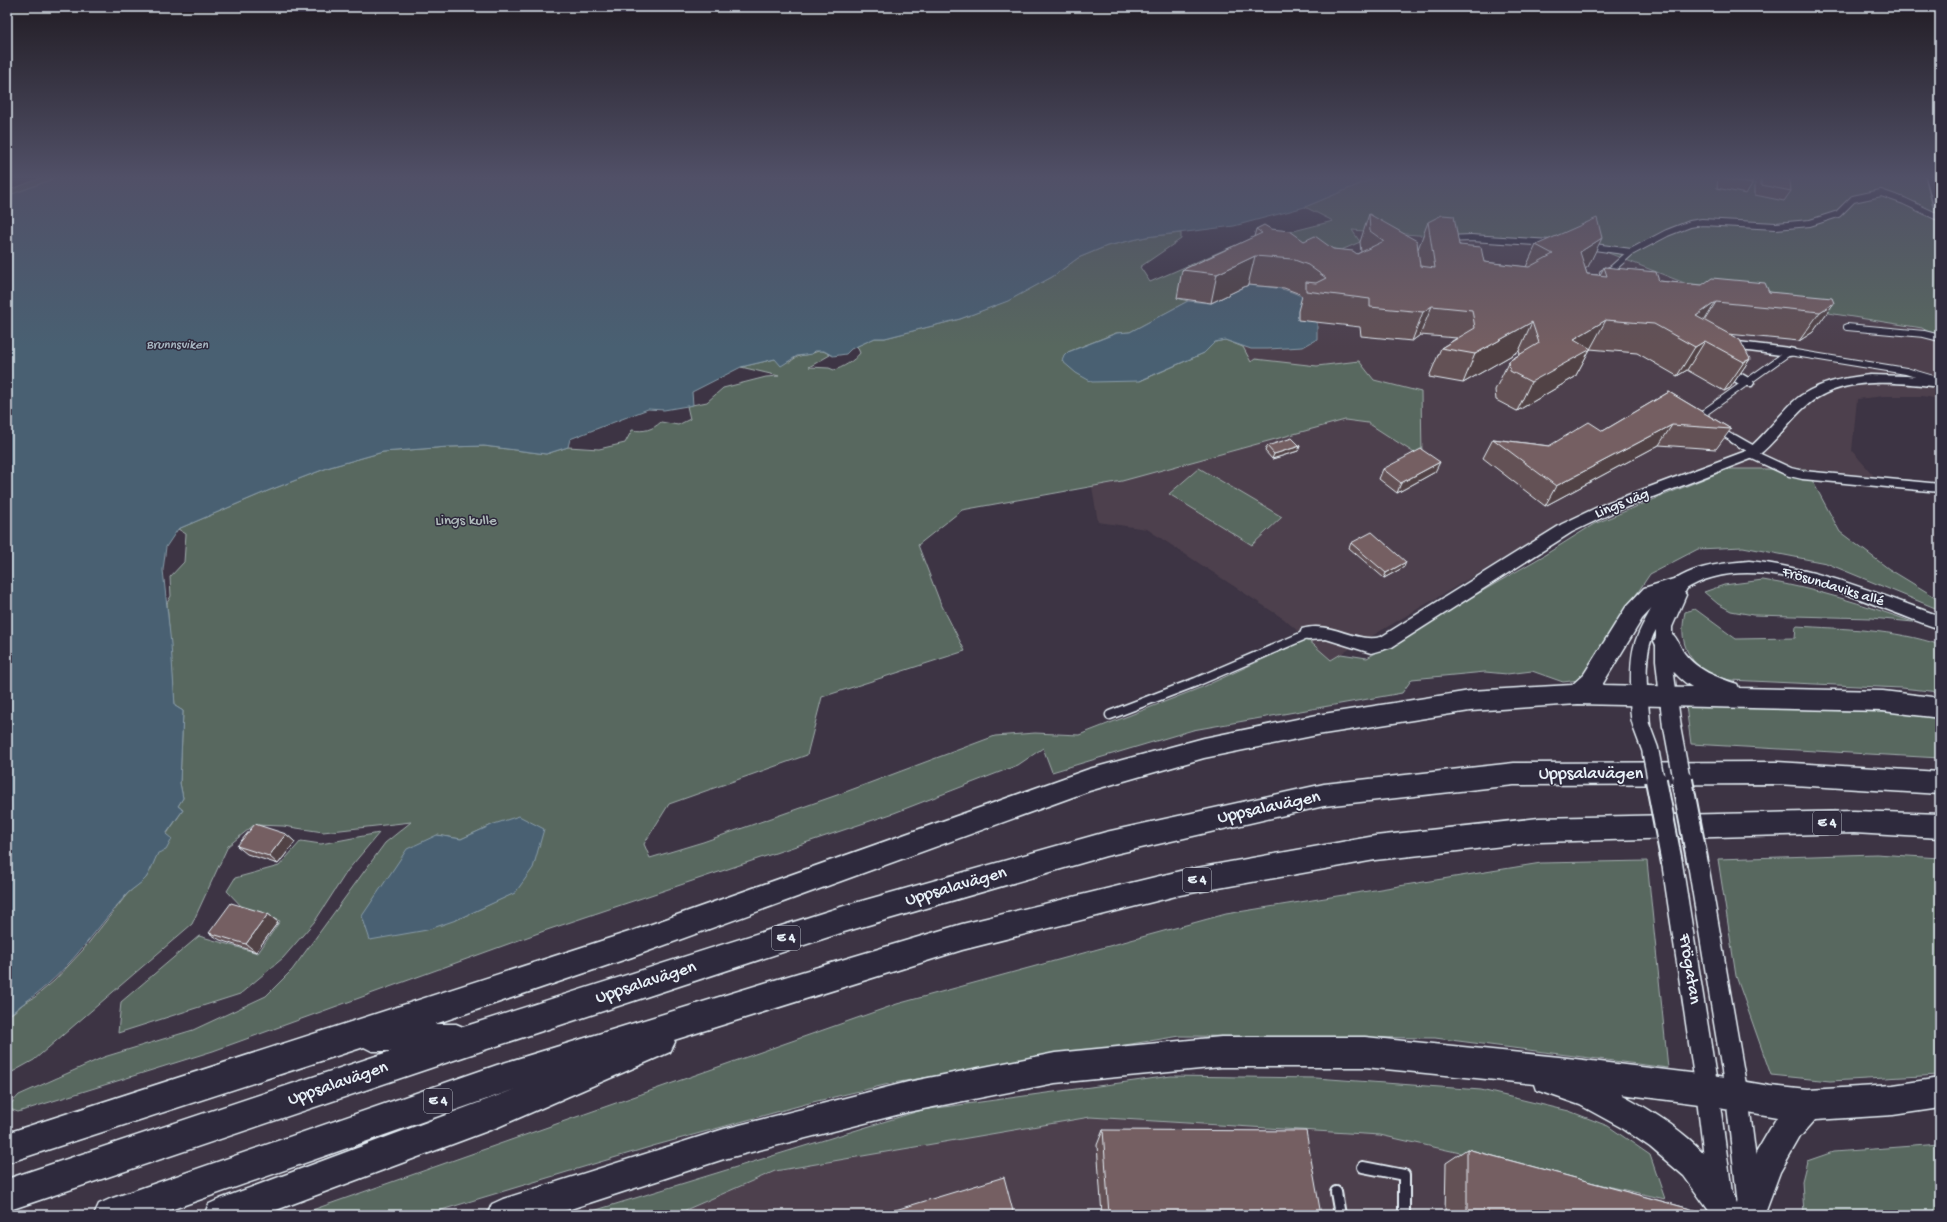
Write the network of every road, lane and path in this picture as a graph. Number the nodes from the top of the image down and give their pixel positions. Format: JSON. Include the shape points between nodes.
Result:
{"nodes":[{"id":1,"x":1667,"y":233,"type":"edge"},
{"id":2,"x":1442,"y":240,"type":"edge"},
{"id":3,"x":1558,"y":243,"type":"edge"},
{"id":4,"x":1581,"y":245,"type":"edge"},
{"id":5,"x":1631,"y":252,"type":"junction"},
{"id":6,"x":1599,"y":275,"type":"edge"},
{"id":7,"x":1847,"y":327,"type":"dead end"},
{"id":8,"x":1940,"y":338,"type":"edge"},
{"id":9,"x":1789,"y":352,"type":"junction"},
{"id":10,"x":1940,"y":382,"type":"edge"},
{"id":11,"x":1747,"y":383,"type":"junction"},
{"id":12,"x":1753,"y":452,"type":"junction"},
{"id":13,"x":1940,"y":488,"type":"edge"},
{"id":14,"x":1699,"y":574,"type":"junction"},
{"id":15,"x":1677,"y":586,"type":"junction"},
{"id":16,"x":1940,"y":623,"type":"edge"},
{"id":17,"x":1308,"y":634,"type":"joint"},
{"id":18,"x":1664,"y":641,"type":"junction"},
{"id":19,"x":1578,"y":694,"type":"junction"},
{"id":20,"x":1640,"y":694,"type":"junction"},
{"id":21,"x":1669,"y":696,"type":"junction"},
{"id":22,"x":1762,"y":697,"type":"junction"},
{"id":23,"x":1940,"y":708,"type":"edge"},
{"id":24,"x":1110,"y":715,"type":"dead end"},
{"id":25,"x":1641,"y":725,"type":"joint"},
{"id":26,"x":1940,"y":783,"type":"edge"},
{"id":27,"x":1940,"y":826,"type":"edge"},
{"id":28,"x":768,"y":996,"type":"junction"},
{"id":29,"x":358,"y":1035,"type":"junction"},
{"id":30,"x":469,"y":1040,"type":"junction"},
{"id":31,"x":1511,"y":1066,"type":"junction"},
{"id":32,"x":1707,"y":1090,"type":"junction"},
{"id":33,"x":1940,"y":1093,"type":"edge"},
{"id":34,"x":1737,"y":1096,"type":"junction"},
{"id":35,"x":1808,"y":1105,"type":"junction"},
{"id":36,"x":7,"y":1148,"type":"edge"},
{"id":37,"x":1363,"y":1167,"type":"dead end"},
{"id":38,"x":1336,"y":1192,"type":"dead end"},
{"id":39,"x":7,"y":1195,"type":"edge"},
{"id":40,"x":1737,"y":1211,"type":"edge"},
{"id":41,"x":110,"y":1215,"type":"edge"},
{"id":42,"x":220,"y":1215,"type":"edge"},
{"id":43,"x":503,"y":1215,"type":"edge"},
{"id":44,"x":1340,"y":1215,"type":"edge"},
{"id":45,"x":1404,"y":1215,"type":"edge"}],
"edges":[{"from":1,"to":5,"type":"lane"},
{"from":2,"to":3,"type":"lane","via":[[1471,238]]},
{"from":4,"to":5,"type":"lane"},
{"from":5,"to":6,"type":"lane","via":[[1612,269]]},
{"from":7,"to":8,"type":"lane","via":[[1924,334]]},
{"from":9,"to":10,"type":"lane","via":[[1906,371]]},
{"from":9,"to":11,"type":"lane"},
{"from":9,"to":11,"type":"street","via":[[1715,343],[1709,353]]},
{"from":10,"to":12,"type":"street","name":"Lings väg","via":[[1877,379],[1822,390],[1805,399],[1765,443]]},
{"from":11,"to":12,"type":"lane","via":[[1705,412],[1707,424]]},
{"from":12,"to":13,"type":"lane","via":[[1790,472],[1803,475]]},
{"from":12,"to":17,"type":"street","name":"Lings väg","via":[[1609,508],[1567,528],[1386,642],[1371,646],[1326,634]]},
{"from":14,"to":15,"type":"street","name":"Frösundaviks allé"},
{"from":14,"to":16,"type":"street","name":"Frösundaviks allé","via":[[1723,568],[1753,566],[1793,572]]},
{"from":14,"to":18,"type":"street","via":[[1676,597],[1664,626]]},
{"from":15,"to":19,"type":"highway","via":[[1652,594],[1634,613],[1592,681]]},
{"from":15,"to":20,"type":"street","name":"Frösundaviks allé","via":[[1664,599],[1642,641]]},
{"from":17,"to":24,"type":"lane","via":[[1196,682]]},
{"from":18,"to":21,"type":"street"},
{"from":18,"to":22,"type":"highway","via":[[1681,667],[1695,678],[1713,687]]},
{"from":19,"to":20,"type":"highway"},
{"from":19,"to":29,"type":"highway","via":[[1470,701],[1317,725],[1204,748],[1089,780],[632,944]]},
{"from":20,"to":21,"type":"highway"},
{"from":20,"to":25,"type":"street","name":"Frösundaviks allé"},
{"from":21,"to":22,"type":"highway"},
{"from":21,"to":34,"type":"street","name":"Frögatan","bridge":true,"via":[[1672,727]]},
{"from":22,"to":23,"type":"highway","via":[[1883,701]]},
{"from":25,"to":32,"type":"street","name":"Frögatan","bridge":true,"via":[[1650,749],[1672,863]]},
{"from":26,"to":30,"type":"highway","name":"Uppsalavägen","number":"E 4","via":[[1777,773],[1514,774],[1324,795],[1106,844],[844,919]]},
{"from":27,"to":28,"type":"highway","number":"E 4","via":[[1854,822],[1539,830],[1375,848],[1180,883],[962,937]]},
{"from":28,"to":41,"type":"highway","number":"E 4","via":[[497,1080]]},
{"from":28,"to":42,"type":"highway","number":"E 4","via":[[498,1112]]},
{"from":29,"to":30,"type":"highway"},
{"from":29,"to":36,"type":"highway"},
{"from":30,"to":39,"type":"highway","name":"Uppsalavägen","number":"E 4"},
{"from":31,"to":32,"type":"highway"},
{"from":31,"to":40,"type":"highway","via":[[1587,1093],[1633,1117],[1695,1164]]},
{"from":31,"to":43,"type":"highway","via":[[1365,1052],[1221,1052],[1055,1068],[908,1097],[724,1144]]},
{"from":32,"to":34,"type":"highway"},
{"from":32,"to":40,"type":"street","name":"Frögatan"},
{"from":33,"to":35,"type":"highway","via":[[1893,1100]]},
{"from":34,"to":35,"type":"highway"},
{"from":34,"to":40,"type":"street","name":"Frögatan"},
{"from":35,"to":40,"type":"highway","via":[[1789,1126]]},
{"from":37,"to":45,"type":"lane","via":[[1404,1176]]},
{"from":38,"to":44,"type":"lane"}]}
